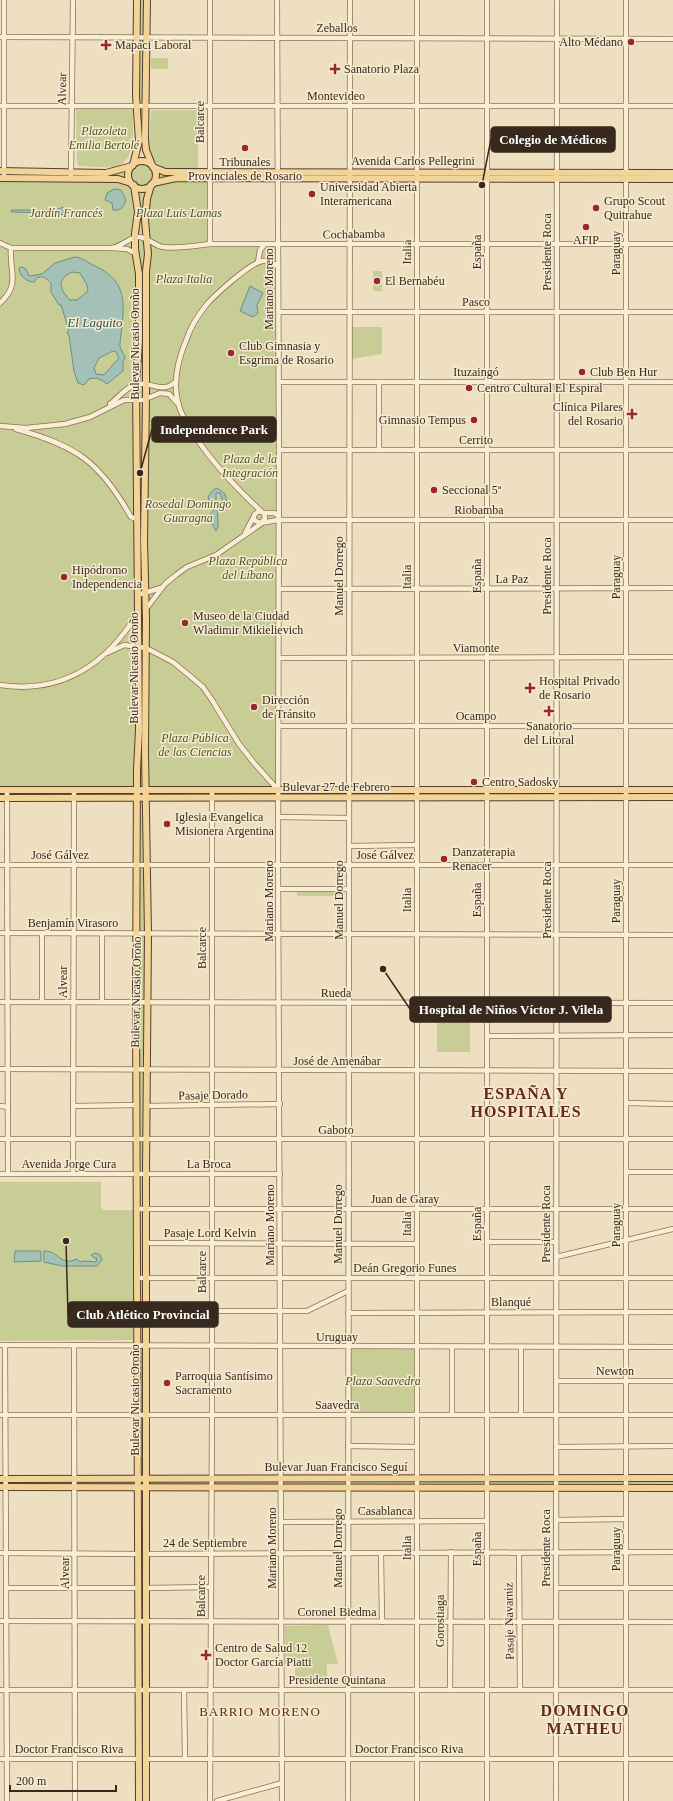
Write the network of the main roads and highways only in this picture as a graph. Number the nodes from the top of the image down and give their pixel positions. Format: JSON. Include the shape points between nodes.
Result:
{"nodes":[{"id":1,"x":137,"y":0,"type":"edge"},
{"id":2,"x":147,"y":0,"type":"edge"},
{"id":3,"x":132,"y":166,"type":"junction"},
{"id":4,"x":153,"y":166,"type":"junction"},
{"id":5,"x":673,"y":172,"type":"edge"},
{"id":6,"x":2,"y":175,"type":"edge"},
{"id":7,"x":71,"y":175,"type":"junction"},
{"id":8,"x":210,"y":176,"type":"junction"},
{"id":9,"x":626,"y":176,"type":"junction"},
{"id":10,"x":673,"y":179,"type":"edge"},
{"id":11,"x":132,"y":184,"type":"junction"},
{"id":12,"x":152,"y":184,"type":"junction"},
{"id":13,"x":135,"y":253,"type":"junction"},
{"id":14,"x":147,"y":261,"type":"junction"},
{"id":15,"x":0,"y":790,"type":"edge"},
{"id":16,"x":137,"y":790,"type":"junction"},
{"id":17,"x":146,"y":790,"type":"junction"},
{"id":18,"x":673,"y":790,"type":"edge"},
{"id":19,"x":349,"y":794,"type":"junction"},
{"id":20,"x":487,"y":794,"type":"junction"},
{"id":21,"x":673,"y":797,"type":"edge"},
{"id":22,"x":0,"y":798,"type":"edge"},
{"id":23,"x":137,"y":798,"type":"junction"},
{"id":24,"x":145,"y":798,"type":"junction"},
{"id":25,"x":673,"y":1478,"type":"edge"},
{"id":26,"x":3,"y":1479,"type":"edge"},
{"id":27,"x":138,"y":1479,"type":"junction"},
{"id":28,"x":146,"y":1479,"type":"junction"},
{"id":29,"x":3,"y":1487,"type":"edge"},
{"id":30,"x":138,"y":1487,"type":"junction"},
{"id":31,"x":146,"y":1487,"type":"junction"},
{"id":32,"x":673,"y":1488,"type":"edge"},
{"id":33,"x":139,"y":1801,"type":"edge"},
{"id":34,"x":146,"y":1801,"type":"edge"}],
"edges":[{"from":1,"to":3,"type":"main road","via":[[139,141]]},
{"from":2,"to":4,"type":"main road","via":[[146,146]]},
{"from":3,"to":4,"type":"main road","via":[[145,161]]},
{"from":3,"to":7,"type":"main road","via":[[106,173]]},
{"from":3,"to":11,"type":"main road","via":[[129,173]]},
{"from":4,"to":8,"type":"main road","name":"Avenida Carlos Pellegrini","via":[[165,172]]},
{"from":4,"to":12,"type":"main road","via":[[156,175]]},
{"from":5,"to":9,"type":"main road","name":"Avenida Carlos Pellegrini"},
{"from":6,"to":7,"type":"main road"},
{"from":7,"to":11,"type":"main road","via":[[118,179]]},
{"from":8,"to":9,"type":"main road","name":"Avenida Carlos Pellegrini"},
{"from":8,"to":12,"type":"main road","name":"Avenida Carlos Pellegrini","via":[[167,179]]},
{"from":9,"to":10,"type":"main road","name":"Avenida Carlos Pellegrini"},
{"from":11,"to":12,"type":"main road","via":[[143,188]]},
{"from":11,"to":13,"type":"main road","name":"Bulevar Nicasio Oroño","via":[[138,212]]},
{"from":12,"to":14,"type":"main road","name":"Bulevar Nicasio Oroño","via":[[144,220]]},
{"from":13,"to":14,"type":"main road"},
{"from":13,"to":16,"type":"main road","name":"Bulevar Nicasio Oroño","via":[[139,281],[140,342],[136,384],[139,730]]},
{"from":14,"to":17,"type":"main road","name":"Bulevar Nicasio Oroño","via":[[144,540]]},
{"from":15,"to":16,"type":"main road","name":"Bulevar 27 de Febrero"},
{"from":16,"to":17,"type":"main road","name":"Bulevar 27 de Febrero"},
{"from":16,"to":23,"type":"main road","name":"Bulevar Nicasio Oroño"},
{"from":17,"to":19,"type":"main road","name":"Bulevar 27 de Febrero"},
{"from":17,"to":24,"type":"main road","name":"Bulevar Nicasio Oroño"},
{"from":18,"to":20,"type":"main road","name":"Bulevar 27 de Febrero","via":[[557,790]]},
{"from":19,"to":20,"type":"main road","name":"Bulevar 27 de Febrero"},
{"from":19,"to":24,"type":"main road","name":"Bulevar 27 de Febrero","via":[[279,798]]},
{"from":20,"to":21,"type":"main road","name":"Bulevar 27 de Febrero"},
{"from":22,"to":23,"type":"main road","name":"Bulevar 27 de Febrero"},
{"from":23,"to":24,"type":"main road","name":"Bulevar 27 de Febrero"},
{"from":23,"to":27,"type":"main road","name":"Bulevar Nicasio Oroño"},
{"from":24,"to":28,"type":"main road","name":"Bulevar Nicasio Oroño","via":[[148,934]]},
{"from":25,"to":28,"type":"main road","name":"Bulevar Juan Francisco Seguí"},
{"from":26,"to":27,"type":"main road","name":"Bulevar Juan Francisco Seguí"},
{"from":27,"to":28,"type":"main road","name":"Bulevar Juan Francisco Seguí"},
{"from":27,"to":30,"type":"main road","name":"Bulevar Nicasio Oroño"},
{"from":28,"to":31,"type":"main road","name":"Bulevar Nicasio Oroño"},
{"from":29,"to":30,"type":"main road","name":"Bulevar Juan Francisco Seguí"},
{"from":30,"to":31,"type":"main road","name":"Bulevar Juan Francisco Seguí"},
{"from":30,"to":33,"type":"main road","name":"Bulevar Nicasio Oroño"},
{"from":31,"to":32,"type":"main road","name":"Bulevar Juan Francisco Seguí"},
{"from":31,"to":34,"type":"main road","name":"Bulevar Nicasio Oroño"}]}
